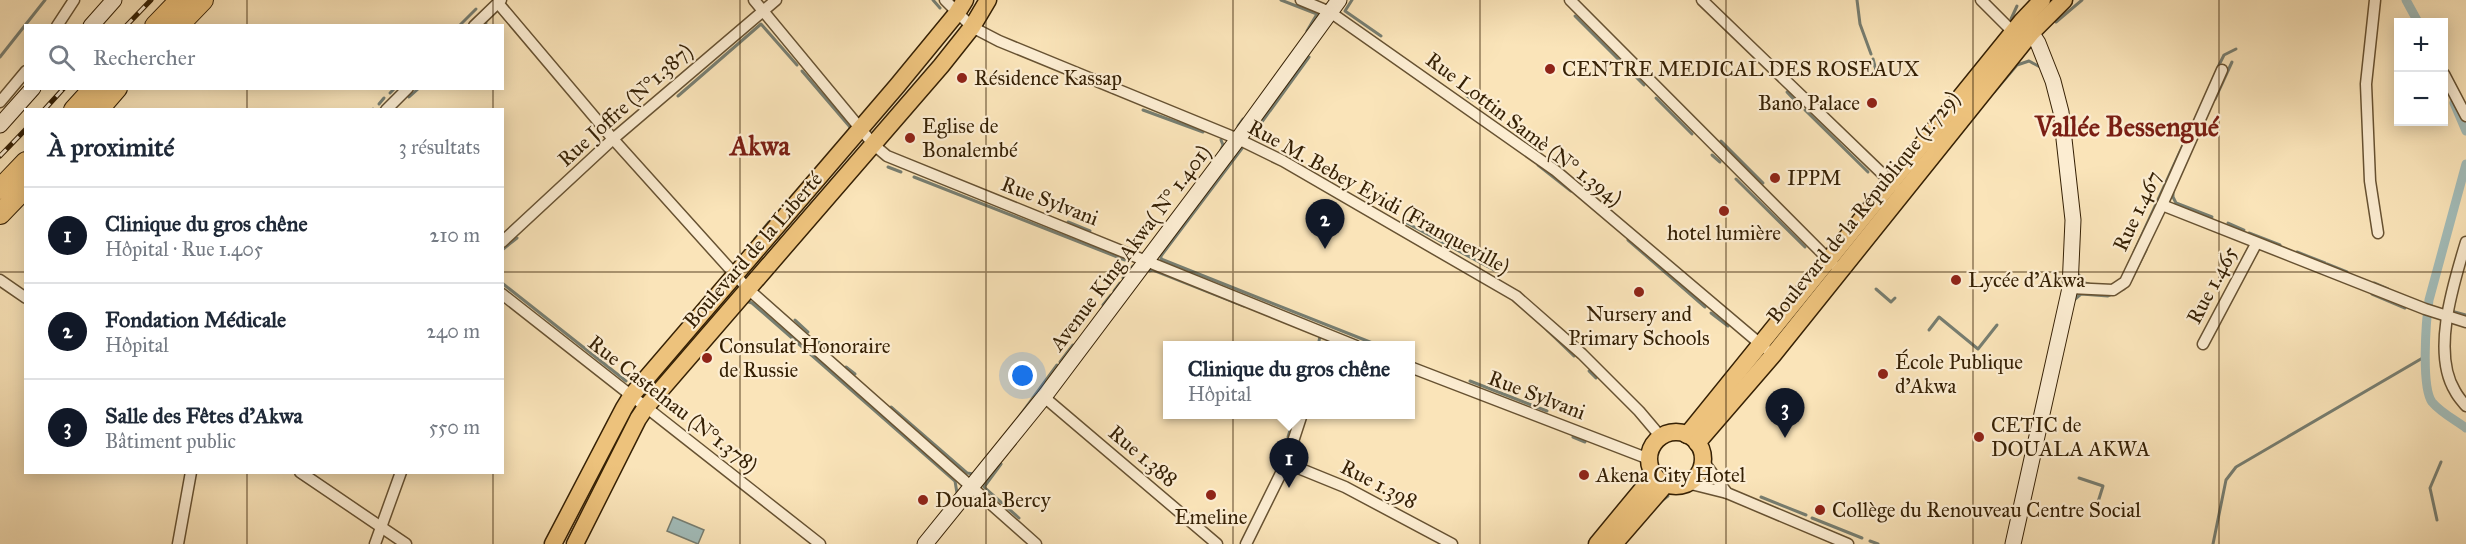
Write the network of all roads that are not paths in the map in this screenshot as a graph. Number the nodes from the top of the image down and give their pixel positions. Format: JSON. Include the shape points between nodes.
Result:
{"nodes":[{"id":1,"x":74,"y":0,"type":"edge"},
{"id":2,"x":114,"y":0,"type":"edge"},
{"id":3,"x":180,"y":0,"type":"edge"},
{"id":4,"x":203,"y":0,"type":"edge"},
{"id":5,"x":754,"y":0,"type":"edge"},
{"id":6,"x":776,"y":0,"type":"edge"},
{"id":7,"x":945,"y":0,"type":"edge"},
{"id":8,"x":988,"y":0,"type":"edge"},
{"id":9,"x":1301,"y":0,"type":"edge"},
{"id":10,"x":1570,"y":0,"type":"edge"},
{"id":11,"x":1702,"y":0,"type":"edge"},
{"id":12,"x":1981,"y":0,"type":"edge"},
{"id":13,"x":2064,"y":0,"type":"edge"},
{"id":14,"x":2375,"y":0,"type":"edge"},
{"id":15,"x":500,"y":1,"type":"edge"},
{"id":16,"x":1334,"y":6,"type":"edge"},
{"id":17,"x":961,"y":7,"type":"edge"},
{"id":18,"x":763,"y":11,"type":"junction"},
{"id":19,"x":2028,"y":16,"type":"edge"},
{"id":20,"x":58,"y":24,"type":"edge"},
{"id":21,"x":93,"y":24,"type":"edge"},
{"id":22,"x":157,"y":24,"type":"edge"},
{"id":23,"x":180,"y":24,"type":"edge"},
{"id":24,"x":476,"y":24,"type":"edge"},
{"id":25,"x":972,"y":27,"type":"junction"},
{"id":26,"x":2222,"y":70,"type":"dead end"},
{"id":27,"x":24,"y":73,"type":"edge"},
{"id":28,"x":2448,"y":82,"type":"edge"},
{"id":29,"x":31,"y":90,"type":"edge"},
{"id":30,"x":92,"y":90,"type":"edge"},
{"id":31,"x":115,"y":90,"type":"edge"},
{"id":32,"x":406,"y":90,"type":"edge"},
{"id":33,"x":0,"y":102,"type":"edge"},
{"id":34,"x":76,"y":108,"type":"edge"},
{"id":35,"x":100,"y":108,"type":"edge"},
{"id":36,"x":388,"y":108,"type":"edge"},
{"id":37,"x":2466,"y":116,"type":"edge"},
{"id":38,"x":0,"y":125,"type":"edge"},
{"id":39,"x":860,"y":128,"type":"junction"},
{"id":40,"x":613,"y":139,"type":"junction"},
{"id":41,"x":1238,"y":139,"type":"junction"},
{"id":42,"x":874,"y":145,"type":"junction"},
{"id":43,"x":24,"y":164,"type":"edge"},
{"id":44,"x":1897,"y":188,"type":"junction"},
{"id":45,"x":0,"y":189,"type":"edge"},
{"id":46,"x":24,"y":189,"type":"edge"},
{"id":47,"x":2162,"y":205,"type":"junction"},
{"id":48,"x":0,"y":214,"type":"edge"},
{"id":49,"x":2378,"y":233,"type":"dead end"},
{"id":50,"x":504,"y":240,"type":"edge"},
{"id":51,"x":2466,"y":242,"type":"edge"},
{"id":52,"x":2256,"y":244,"type":"junction"},
{"id":53,"x":1148,"y":260,"type":"junction"},
{"id":54,"x":1835,"y":265,"type":"junction"},
{"id":55,"x":735,"y":276,"type":"junction"},
{"id":56,"x":0,"y":280,"type":"edge"},
{"id":57,"x":2070,"y":288,"type":"junction"},
{"id":58,"x":748,"y":289,"type":"junction"},
{"id":59,"x":504,"y":296,"type":"edge"},
{"id":60,"x":24,"y":297,"type":"edge"},
{"id":61,"x":2447,"y":317,"type":"junction"},
{"id":62,"x":2466,"y":322,"type":"edge"},
{"id":63,"x":1327,"y":334,"type":"junction"},
{"id":64,"x":1324,"y":341,"type":"edge"},
{"id":65,"x":1345,"y":341,"type":"edge"},
{"id":66,"x":2203,"y":344,"type":"dead end"},
{"id":67,"x":1766,"y":349,"type":"junction"},
{"id":68,"x":1415,"y":369,"type":"edge"},
{"id":69,"x":632,"y":396,"type":"junction"},
{"id":70,"x":1044,"y":397,"type":"junction"},
{"id":71,"x":2466,"y":406,"type":"edge"},
{"id":72,"x":646,"y":407,"type":"junction"},
{"id":73,"x":1300,"y":419,"type":"edge"},
{"id":74,"x":1661,"y":437,"type":"junction"},
{"id":75,"x":1692,"y":439,"type":"junction"},
{"id":76,"x":1702,"y":461,"type":"junction"},
{"id":77,"x":1286,"y":463,"type":"junction"},
{"id":78,"x":1656,"y":473,"type":"junction"},
{"id":79,"x":190,"y":474,"type":"edge"},
{"id":80,"x":303,"y":474,"type":"edge"},
{"id":81,"x":400,"y":474,"type":"edge"},
{"id":82,"x":1687,"y":483,"type":"junction"},
{"id":83,"x":972,"y":488,"type":"junction"},
{"id":84,"x":1727,"y":493,"type":"junction"},
{"id":85,"x":381,"y":527,"type":"junction"},
{"id":86,"x":178,"y":544,"type":"edge"},
{"id":87,"x":375,"y":544,"type":"edge"},
{"id":88,"x":406,"y":544,"type":"edge"},
{"id":89,"x":553,"y":544,"type":"edge"},
{"id":90,"x":575,"y":544,"type":"edge"},
{"id":91,"x":820,"y":544,"type":"edge"},
{"id":92,"x":925,"y":544,"type":"edge"},
{"id":93,"x":1036,"y":544,"type":"edge"},
{"id":94,"x":1217,"y":544,"type":"edge"},
{"id":95,"x":1246,"y":544,"type":"edge"},
{"id":96,"x":1452,"y":544,"type":"edge"},
{"id":97,"x":1597,"y":544,"type":"edge"},
{"id":98,"x":1614,"y":544,"type":"edge"},
{"id":99,"x":1848,"y":544,"type":"edge"},
{"id":100,"x":2013,"y":544,"type":"edge"}],
"edges":[{"from":1,"to":20,"type":"street"},
{"from":2,"to":21,"type":"street"},
{"from":3,"to":22,"type":"highway"},
{"from":4,"to":23,"type":"highway"},
{"from":5,"to":18,"type":"street","name":"Rue Sylvani"},
{"from":6,"to":18,"type":"street","name":"Rue Joffre (N°1.387)"},
{"from":7,"to":17,"type":"street","name":"Rue M. Bebey Eyidi (Franqueville)"},
{"from":8,"to":25,"type":"main road","name":"Boulevard de la Liberté"},
{"from":9,"to":16,"type":"street","name":"Rue Lottin Samè (N° 1.394)"},
{"from":10,"to":54,"type":"street"},
{"from":11,"to":44,"type":"street"},
{"from":12,"to":19,"type":"street"},
{"from":13,"to":19,"type":"main road","name":"Boulevard de la République (1.729)"},
{"from":14,"to":49,"type":"street","via":[[2366,84],[2370,181]]},
{"from":15,"to":24,"type":"street"},
{"from":15,"to":40,"type":"street"},
{"from":16,"to":41,"type":"street","name":"Avenue King Akwa( N° 1.401)"},
{"from":16,"to":67,"type":"street","name":"Rue Lottin Samè (N° 1.394)","via":[[1556,171]]},
{"from":17,"to":25,"type":"street","name":"Rue M. Bebey Eyidi (Franqueville)"},
{"from":17,"to":39,"type":"main road","name":"Boulevard de la Liberté"},
{"from":18,"to":39,"type":"street","name":"Rue Sylvani"},
{"from":18,"to":40,"type":"street","name":"Rue Joffre (N°1.387)"},
{"from":19,"to":44,"type":"main road","name":"Boulevard de la République (1.729)"},
{"from":19,"to":57,"type":"street","via":[[2061,112],[2073,220]]},
{"from":25,"to":41,"type":"street","name":"Rue M. Bebey Eyidi (Franqueville)","via":[[1072,73]]},
{"from":25,"to":42,"type":"main road","name":"Boulevard de la Liberté"},
{"from":26,"to":47,"type":"street","name":"Rue 1.467"},
{"from":27,"to":33,"type":"street"},
{"from":28,"to":37,"type":"street"},
{"from":29,"to":38,"type":"street"},
{"from":30,"to":34,"type":"highway"},
{"from":31,"to":35,"type":"highway"},
{"from":32,"to":36,"type":"street"},
{"from":39,"to":42,"type":"street","name":"Rue Sylvani"},
{"from":39,"to":55,"type":"main road","name":"Boulevard de la Liberté"},
{"from":40,"to":50,"type":"street","name":"Rue Joffre (N°1.387)"},
{"from":40,"to":55,"type":"street"},
{"from":41,"to":53,"type":"street","name":"Avenue King Akwa( N° 1.401)"},
{"from":41,"to":74,"type":"street","name":"Rue M. Bebey Eyidi (Franqueville)","via":[[1298,169],[1516,296],[1582,354]]},
{"from":42,"to":53,"type":"street","name":"Rue Sylvani","via":[[897,162]]},
{"from":42,"to":58,"type":"main road","name":"Boulevard de la Liberté"},
{"from":43,"to":45,"type":"highway"},
{"from":44,"to":54,"type":"main road","name":"Boulevard de la République (1.729)"},
{"from":46,"to":48,"type":"highway"},
{"from":47,"to":52,"type":"street"},
{"from":47,"to":57,"type":"street","name":"Rue 1.467","via":[[2125,282],[2113,290]]},
{"from":51,"to":61,"type":"street"},
{"from":52,"to":61,"type":"street"},
{"from":52,"to":66,"type":"street","name":"Rue 1.465"},
{"from":53,"to":63,"type":"street","name":"Rue Sylvani"},
{"from":53,"to":70,"type":"street","name":"Avenue King Akwa( N° 1.401)"},
{"from":54,"to":67,"type":"main road","name":"Boulevard de la République (1.729)"},
{"from":55,"to":58,"type":"street"},
{"from":55,"to":69,"type":"main road","name":"Boulevard de la Liberté"},
{"from":56,"to":60,"type":"street"},
{"from":57,"to":100,"type":"street"},
{"from":58,"to":72,"type":"main road","name":"Boulevard de la Liberté"},
{"from":58,"to":83,"type":"street"},
{"from":59,"to":69,"type":"street","name":"Rue Castelnau (N°1.378)"},
{"from":61,"to":62,"type":"street"},
{"from":61,"to":71,"type":"street","via":[[2446,364],[2454,391]]},
{"from":63,"to":64,"type":"street"},
{"from":63,"to":65,"type":"street","name":"Rue Sylvani"},
{"from":67,"to":75,"type":"main road","name":"Boulevard de la République (1.729)"},
{"from":68,"to":78,"type":"street","name":"Rue Sylvani"},
{"from":69,"to":72,"type":"street","name":"Rue Castelnau (N°1.378)"},
{"from":69,"to":89,"type":"main road","name":"Boulevard de la Liberté"},
{"from":70,"to":83,"type":"street","name":"Avenue King Akwa( N° 1.401)"},
{"from":70,"to":94,"type":"street","name":"Rue 1.388"},
{"from":72,"to":90,"type":"main road","name":"Boulevard de la Liberté"},
{"from":72,"to":91,"type":"street","name":"Rue Castelnau (N°1.378)"},
{"from":73,"to":77,"type":"street"},
{"from":74,"to":75,"type":"main road","via":[[1674,433]]},
{"from":74,"to":78,"type":"main road","via":[[1652,447]]},
{"from":75,"to":76,"type":"main road"},
{"from":76,"to":82,"type":"main road","via":[[1699,473]]},
{"from":76,"to":84,"type":"street"},
{"from":77,"to":95,"type":"street"},
{"from":77,"to":96,"type":"street","name":"Rue 1.398","via":[[1345,487]]},
{"from":78,"to":82,"type":"main road","via":[[1675,486]]},
{"from":78,"to":97,"type":"main road"},
{"from":78,"to":98,"type":"main road"},
{"from":79,"to":86,"type":"street"},
{"from":80,"to":85,"type":"street"},
{"from":81,"to":85,"type":"street"},
{"from":82,"to":84,"type":"street"},
{"from":83,"to":92,"type":"street","name":"Avenue King Akwa( N° 1.401)"},
{"from":83,"to":93,"type":"street"},
{"from":84,"to":99,"type":"street"},
{"from":85,"to":87,"type":"street"},
{"from":85,"to":88,"type":"street"}]}
